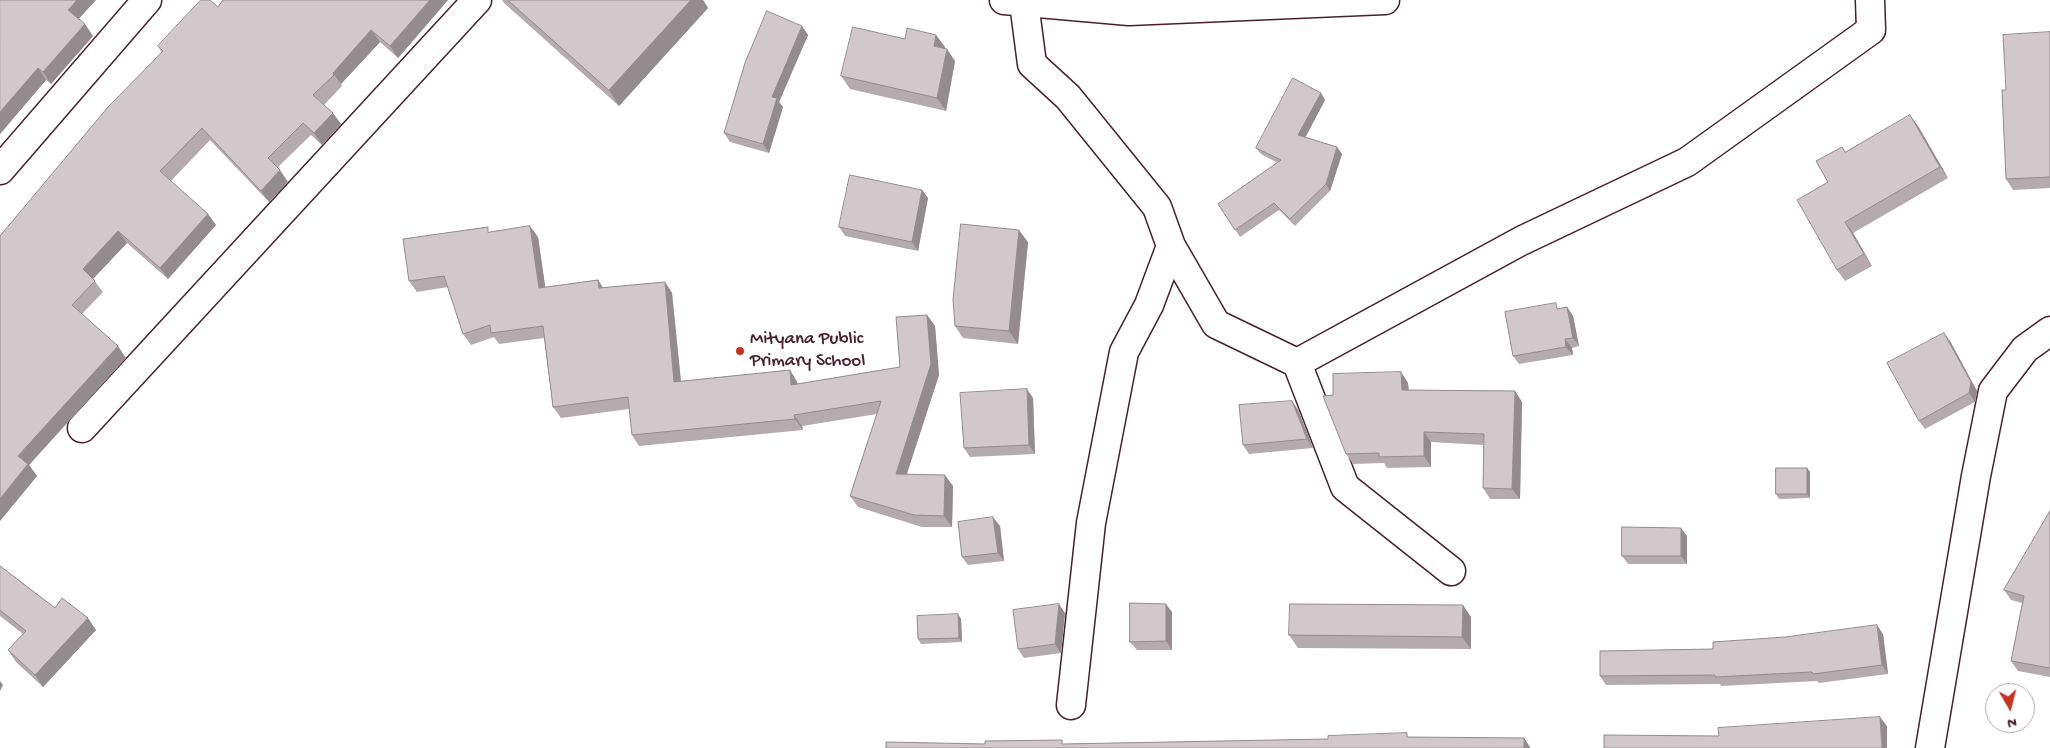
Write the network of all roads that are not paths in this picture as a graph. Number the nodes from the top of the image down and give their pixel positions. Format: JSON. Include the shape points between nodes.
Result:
{"nodes":[{"id":1,"x":146,"y":0,"type":"edge"},
{"id":2,"x":477,"y":0,"type":"edge"},
{"id":3,"x":1385,"y":0,"type":"edge"},
{"id":4,"x":1870,"y":0,"type":"edge"},
{"id":5,"x":1014,"y":1,"type":"edge"},
{"id":6,"x":0,"y":170,"type":"edge"},
{"id":7,"x":1171,"y":246,"type":"junction"},
{"id":8,"x":2050,"y":331,"type":"edge"},
{"id":9,"x":1297,"y":363,"type":"junction"},
{"id":10,"x":82,"y":428,"type":"dead end"},
{"id":11,"x":1451,"y":570,"type":"dead end"},
{"id":12,"x":1071,"y":705,"type":"dead end"},
{"id":13,"x":1930,"y":748,"type":"edge"}],
"edges":[{"from":1,"to":6,"type":"street"},
{"from":2,"to":10,"type":"street"},
{"from":3,"to":5,"type":"street","via":[[1129,11]]},
{"from":4,"to":9,"type":"street","via":[[1872,30],[1687,162],[1521,241]]},
{"from":5,"to":7,"type":"street","via":[[1032,64],[1068,97],[1157,207]]},
{"from":7,"to":9,"type":"street","via":[[1216,324]]},
{"from":7,"to":12,"type":"street","via":[[1149,305],[1124,352],[1091,523]]},
{"from":8,"to":13,"type":"street","via":[[2025,350],[1993,391]]},
{"from":9,"to":11,"type":"street","via":[[1345,487]]}]}
